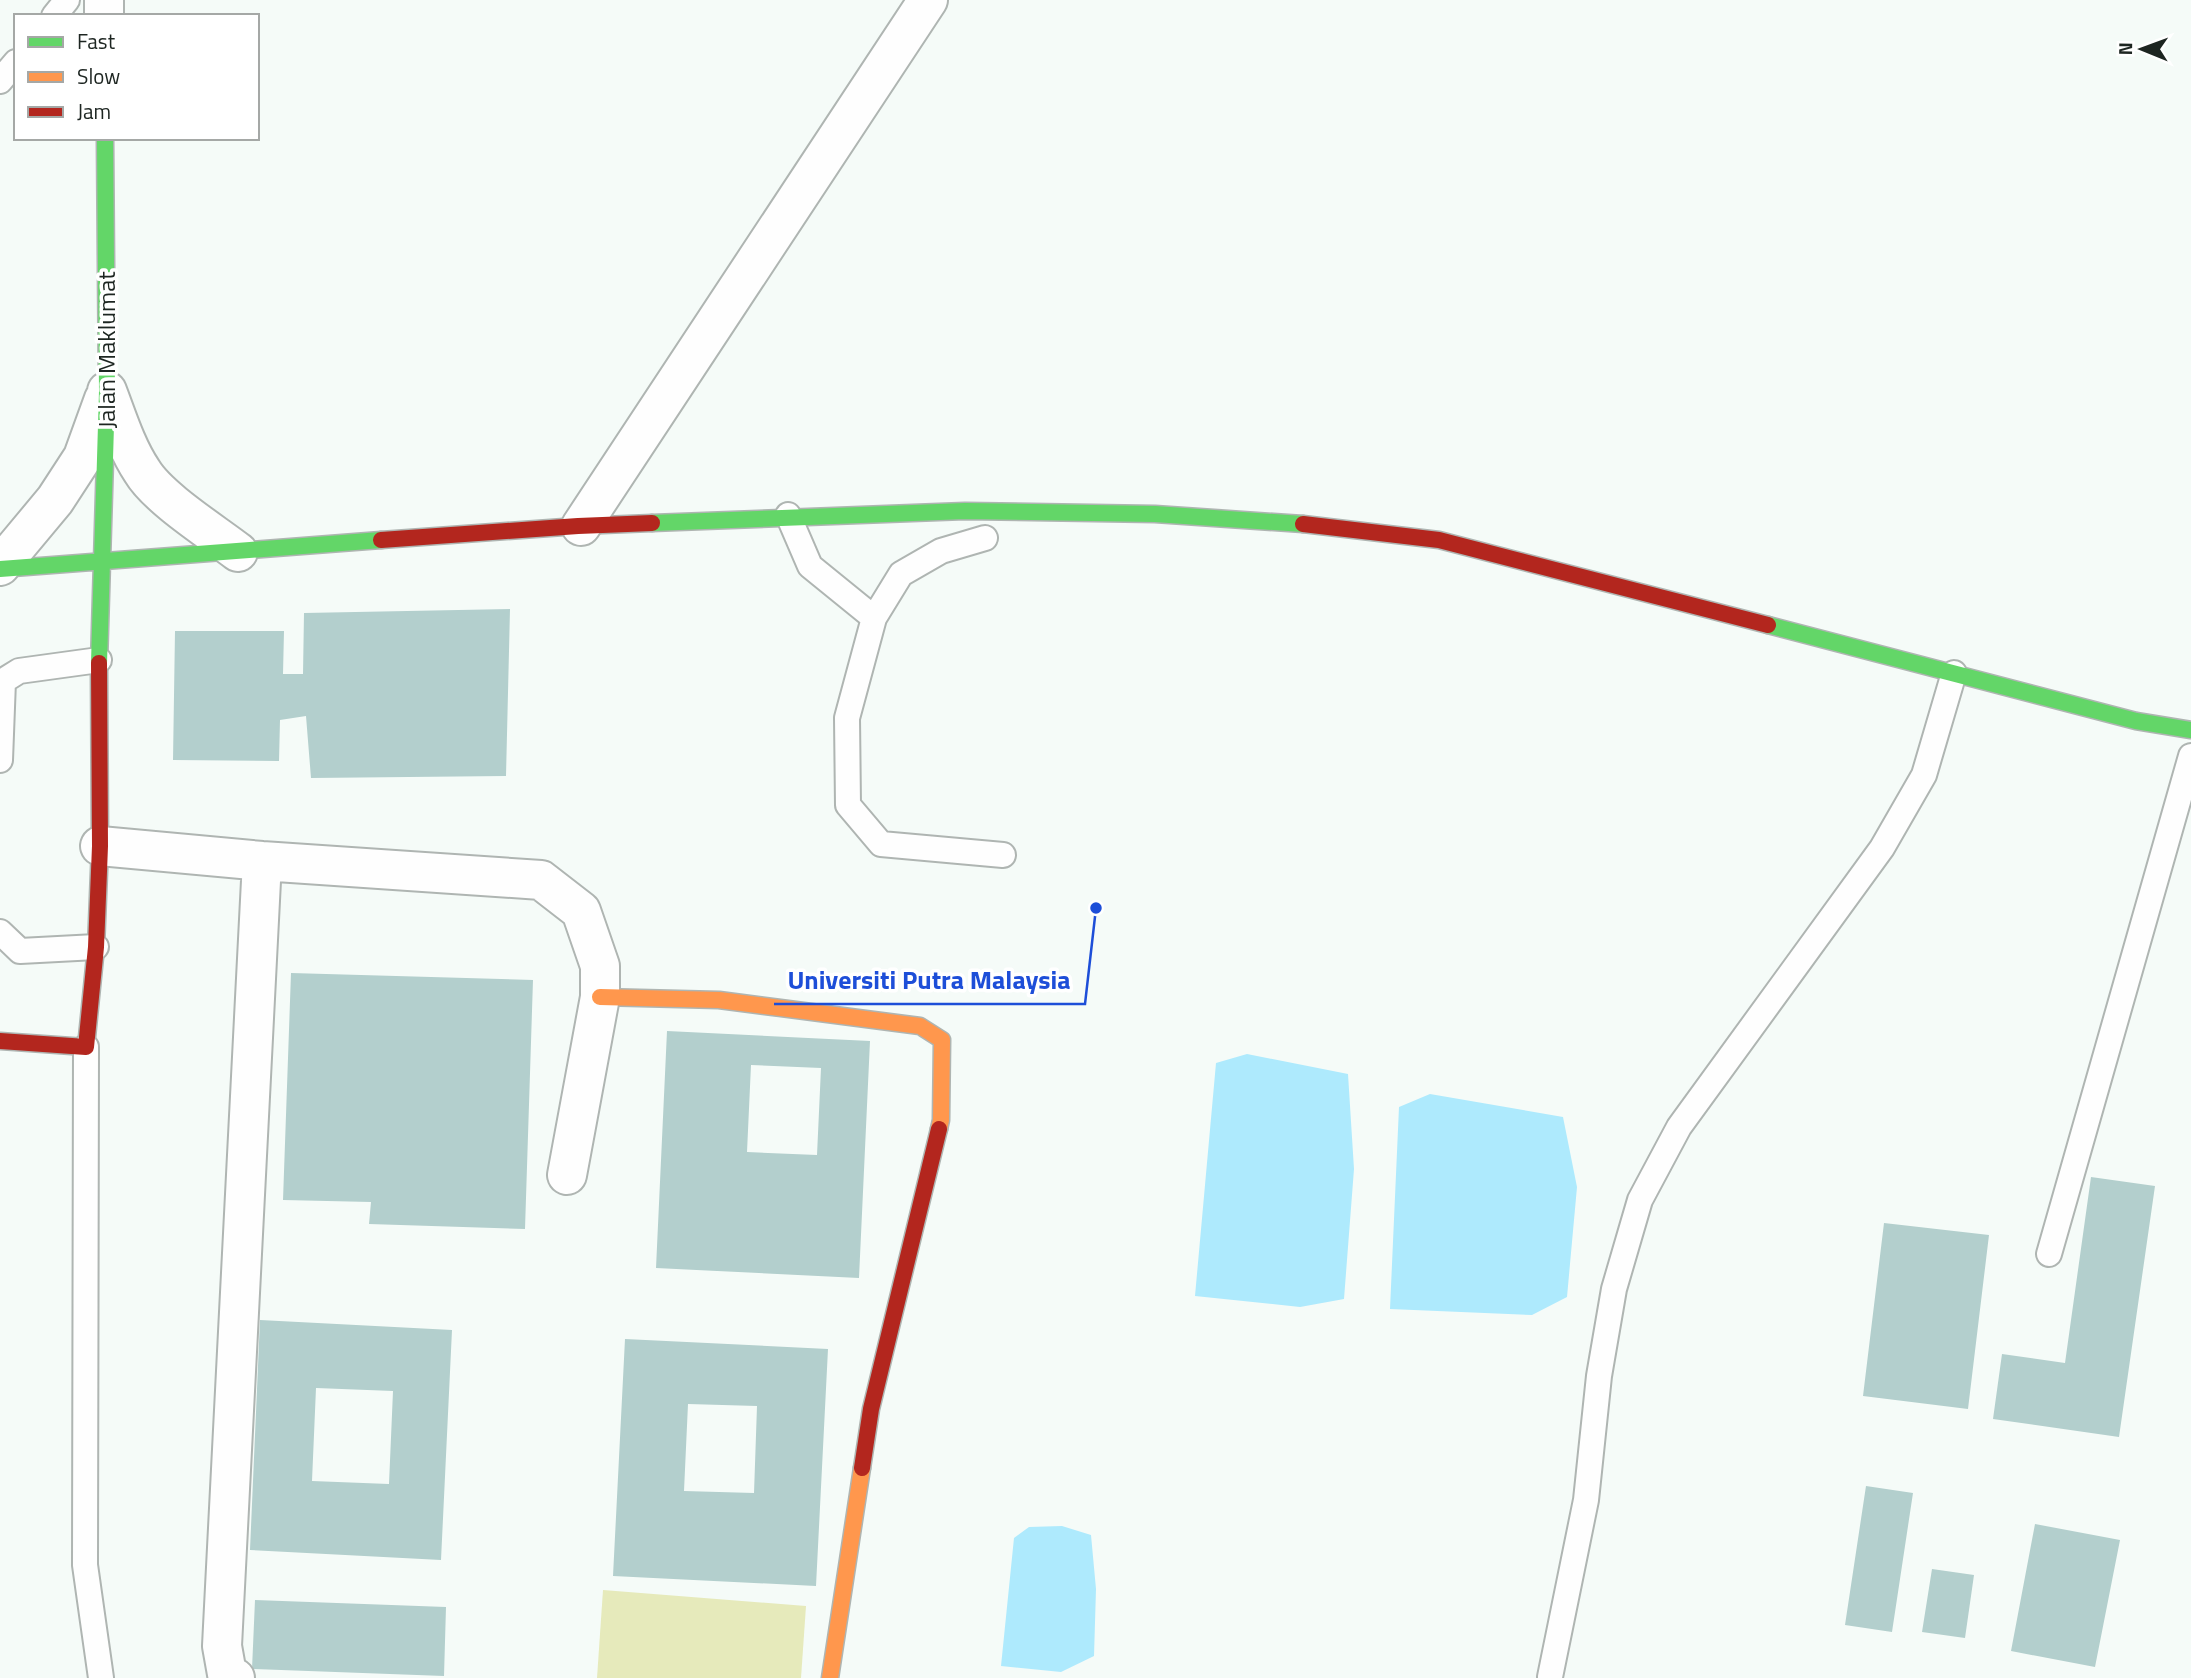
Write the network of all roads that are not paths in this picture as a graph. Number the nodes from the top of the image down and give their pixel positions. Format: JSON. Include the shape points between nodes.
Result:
{"nodes":[{"id":1,"x":67,"y":0,"type":"edge"},
{"id":2,"x":928,"y":0,"type":"edge"},
{"id":3,"x":56,"y":14,"type":"edge"},
{"id":4,"x":14,"y":64,"type":"edge"},
{"id":5,"x":0,"y":81,"type":"edge"},
{"id":6,"x":105,"y":140,"type":"edge"},
{"id":7,"x":107,"y":391,"type":"junction"},
{"id":8,"x":788,"y":515,"type":"junction"},
{"id":9,"x":581,"y":526,"type":"junction"},
{"id":10,"x":985,"y":538,"type":"dead end"},
{"id":11,"x":238,"y":552,"type":"junction"},
{"id":12,"x":103,"y":562,"type":"junction"},
{"id":13,"x":0,"y":568,"type":"edge"},
{"id":14,"x":874,"y":618,"type":"junction"},
{"id":15,"x":99,"y":660,"type":"junction"},
{"id":16,"x":1954,"y":673,"type":"junction"},
{"id":17,"x":2191,"y":730,"type":"edge"},
{"id":18,"x":2191,"y":757,"type":"edge"},
{"id":19,"x":0,"y":760,"type":"edge"},
{"id":20,"x":100,"y":846,"type":"junction"},
{"id":21,"x":1003,"y":855,"type":"dead end"},
{"id":22,"x":262,"y":861,"type":"junction"},
{"id":23,"x":0,"y":932,"type":"edge"},
{"id":24,"x":96,"y":947,"type":"junction"},
{"id":25,"x":600,"y":997,"type":"junction"},
{"id":26,"x":0,"y":1041,"type":"edge"},
{"id":27,"x":86,"y":1047,"type":"junction"},
{"id":28,"x":567,"y":1175,"type":"dead end"},
{"id":29,"x":2049,"y":1254,"type":"dead end"},
{"id":30,"x":1550,"y":1677,"type":"edge"},
{"id":31,"x":101,"y":1678,"type":"edge"},
{"id":32,"x":234,"y":1678,"type":"edge"},
{"id":33,"x":830,"y":1678,"type":"edge"}],
"edges":[{"from":1,"to":3,"type":"lane"},
{"from":2,"to":9,"type":"street"},
{"from":4,"to":5,"type":"lane"},
{"from":6,"to":7,"type":"street","name":"Jalan Maklumat"},
{"from":7,"to":11,"type":"street","via":[[127,442],[154,487]]},
{"from":7,"to":12,"type":"street","name":"Jalan Maklumat"},
{"from":7,"to":13,"type":"street","via":[[83,457]]},
{"from":8,"to":9,"type":"street"},
{"from":8,"to":14,"type":"lane","via":[[810,566]]},
{"from":8,"to":16,"type":"street","via":[[1009,510],[1176,513],[1381,531],[1439,540]]},
{"from":9,"to":11,"type":"street"},
{"from":10,"to":14,"type":"lane","via":[[941,551],[901,574]]},
{"from":11,"to":12,"type":"street"},
{"from":12,"to":13,"type":"street"},
{"from":12,"to":15,"type":"street","name":"Jalan Maklumat"},
{"from":14,"to":21,"type":"lane","via":[[847,718],[848,805],[881,844]]},
{"from":15,"to":19,"type":"lane","via":[[19,671],[3,681]]},
{"from":15,"to":20,"type":"street","name":"Jalan Maklumat"},
{"from":16,"to":17,"type":"street","via":[[2136,721]]},
{"from":16,"to":30,"type":"lane","via":[[1924,775],[1882,848],[1679,1127],[1640,1200],[1614,1289],[1586,1500]]},
{"from":18,"to":29,"type":"lane"},
{"from":20,"to":22,"type":"street"},
{"from":20,"to":24,"type":"street","name":"Jalan Maklumat"},
{"from":22,"to":25,"type":"street","via":[[541,880],[581,911],[600,966]]},
{"from":22,"to":32,"type":"street","via":[[222,1646],[228,1674]]},
{"from":23,"to":24,"type":"lane","via":[[20,951]]},
{"from":24,"to":27,"type":"street","name":"Jalan Maklumat"},
{"from":25,"to":28,"type":"street"},
{"from":25,"to":33,"type":"street","via":[[733,1002],[920,1026],[942,1040],[941,1120],[871,1409]]},
{"from":26,"to":27,"type":"street"},
{"from":27,"to":31,"type":"lane","via":[[85,1565]]}]}
